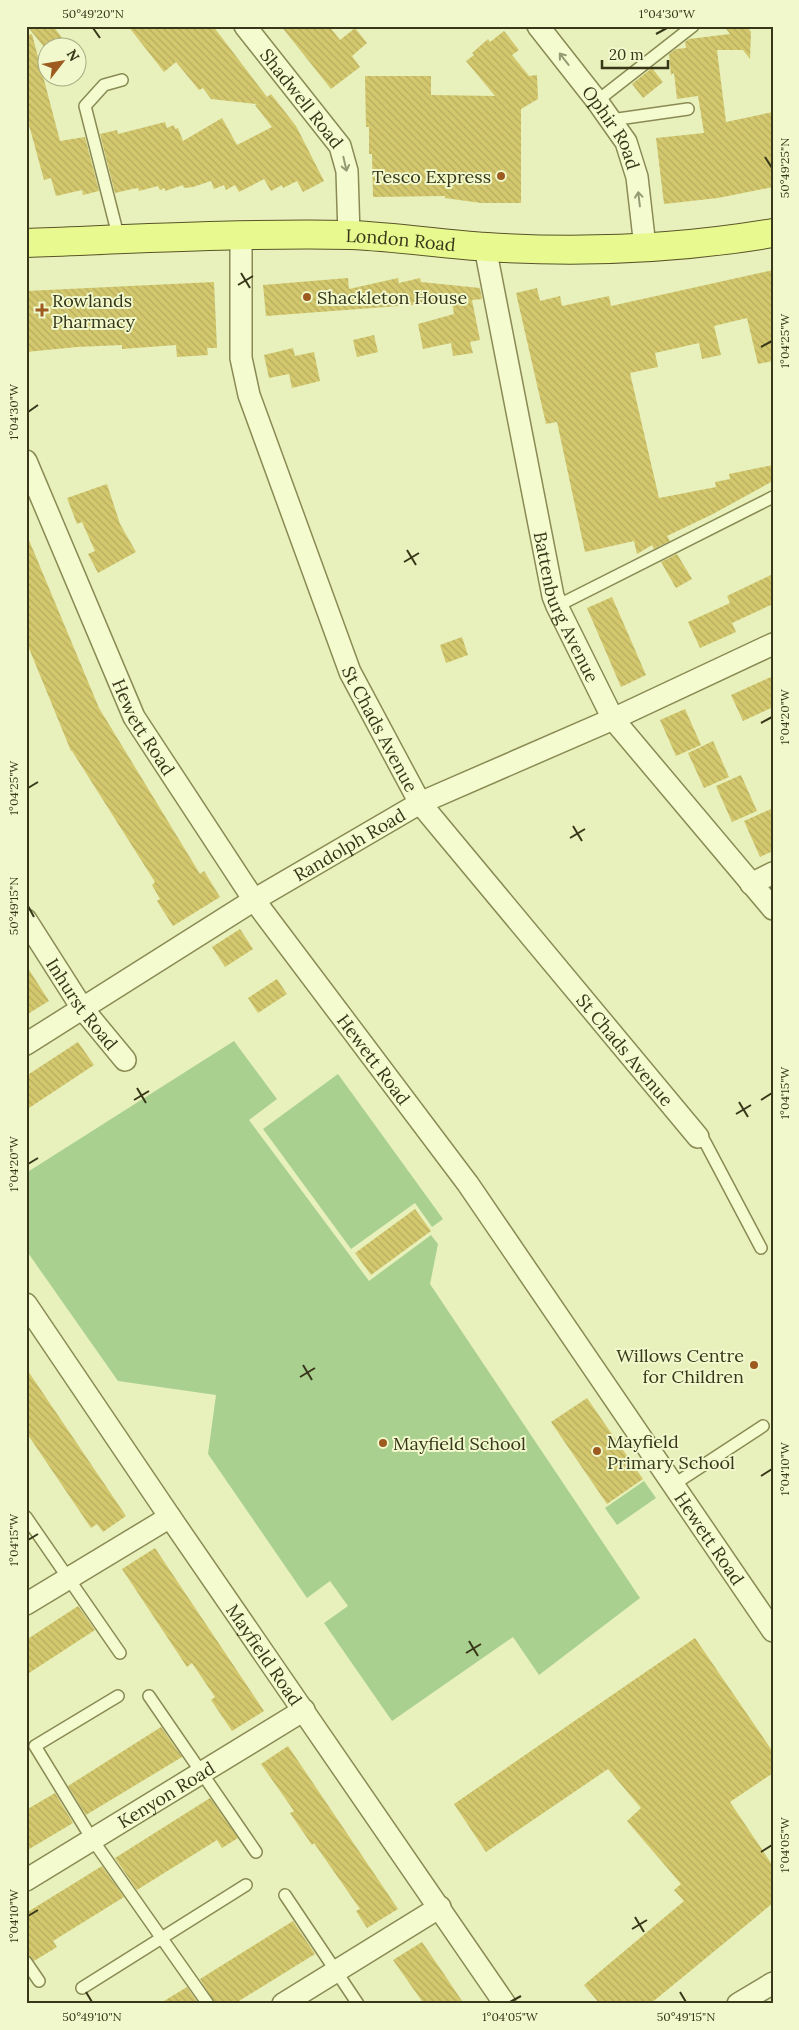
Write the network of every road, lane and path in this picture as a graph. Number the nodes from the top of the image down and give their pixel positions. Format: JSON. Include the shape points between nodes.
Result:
{"nodes":[{"id":1,"x":245,"y":26,"type":"edge"},
{"id":2,"x":538,"y":26,"type":"edge"},
{"id":3,"x":693,"y":26,"type":"edge"},
{"id":4,"x":122,"y":80,"type":"dead end"},
{"id":5,"x":597,"y":101,"type":"junction"},
{"id":6,"x":688,"y":109,"type":"dead end"},
{"id":7,"x":611,"y":120,"type":"junction"},
{"id":8,"x":773,"y":233,"type":"edge"},
{"id":9,"x":350,"y":235,"type":"junction"},
{"id":10,"x":241,"y":236,"type":"junction"},
{"id":11,"x":119,"y":239,"type":"junction"},
{"id":12,"x":26,"y":242,"type":"edge"},
{"id":13,"x":485,"y":247,"type":"junction"},
{"id":14,"x":646,"y":247,"type":"junction"},
{"id":15,"x":26,"y":460,"type":"edge"},
{"id":16,"x":773,"y":497,"type":"edge"},
{"id":17,"x":557,"y":606,"type":"junction"},
{"id":18,"x":773,"y":644,"type":"edge"},
{"id":19,"x":612,"y":720,"type":"junction"},
{"id":20,"x":420,"y":803,"type":"junction"},
{"id":21,"x":773,"y":873,"type":"edge"},
{"id":22,"x":750,"y":884,"type":"junction"},
{"id":23,"x":254,"y":900,"type":"junction"},
{"id":24,"x":773,"y":909,"type":"edge"},
{"id":25,"x":26,"y":920,"type":"edge"},
{"id":26,"x":82,"y":1008,"type":"junction"},
{"id":27,"x":26,"y":1044,"type":"edge"},
{"id":28,"x":125,"y":1060,"type":"dead end"},
{"id":29,"x":698,"y":1137,"type":"joint"},
{"id":30,"x":761,"y":1248,"type":"dead end"},
{"id":31,"x":26,"y":1304,"type":"edge"},
{"id":32,"x":32,"y":1325,"type":"edge"},
{"id":33,"x":763,"y":1426,"type":"dead end"},
{"id":34,"x":673,"y":1485,"type":"junction"},
{"id":35,"x":26,"y":1517,"type":"edge"},
{"id":36,"x":170,"y":1517,"type":"junction"},
{"id":37,"x":68,"y":1579,"type":"junction"},
{"id":38,"x":26,"y":1604,"type":"edge"},
{"id":39,"x":773,"y":1630,"type":"edge"},
{"id":40,"x":120,"y":1653,"type":"dead end"},
{"id":41,"x":118,"y":1696,"type":"dead end"},
{"id":42,"x":149,"y":1696,"type":"dead end"},
{"id":43,"x":304,"y":1710,"type":"junction"},
{"id":44,"x":30,"y":1748,"type":"edge"},
{"id":45,"x":201,"y":1773,"type":"junction"},
{"id":46,"x":92,"y":1839,"type":"junction"},
{"id":47,"x":256,"y":1852,"type":"dead end"},
{"id":48,"x":26,"y":1880,"type":"edge"},
{"id":49,"x":246,"y":1885,"type":"dead end"},
{"id":50,"x":285,"y":1895,"type":"dead end"},
{"id":51,"x":440,"y":1908,"type":"junction"},
{"id":52,"x":161,"y":1938,"type":"junction"},
{"id":53,"x":26,"y":1962,"type":"edge"},
{"id":54,"x":336,"y":1971,"type":"junction"},
{"id":55,"x":39,"y":1981,"type":"dead end"},
{"id":56,"x":773,"y":1983,"type":"edge"},
{"id":57,"x":82,"y":1988,"type":"dead end"},
{"id":58,"x":208,"y":2004,"type":"edge"},
{"id":59,"x":283,"y":2004,"type":"edge"},
{"id":60,"x":358,"y":2004,"type":"edge"},
{"id":61,"x":505,"y":2004,"type":"edge"},
{"id":62,"x":738,"y":2004,"type":"edge"}],
"edges":[{"from":1,"to":9,"type":"street","name":"Shadwell Road","one_way":true,"via":[[340,146],[347,171]]},
{"from":5,"to":2,"type":"street","name":"Ophir Road","one_way":true},
{"from":3,"to":5,"type":"lane"},
{"from":4,"to":11,"type":"lane","via":[[104,85],[85,106]]},
{"from":5,"to":7,"type":"street","name":"Ophir Road"},
{"from":6,"to":7,"type":"lane"},
{"from":14,"to":7,"type":"street","name":"Ophir Road","one_way":true,"via":[[632,160],[626,142]]},
{"from":8,"to":14,"type":"main road","name":"London Road","via":[[713,243]]},
{"from":9,"to":10,"type":"main road","name":"London Road"},
{"from":9,"to":13,"type":"main road","name":"London Road"},
{"from":10,"to":11,"type":"main road","name":"London Road"},
{"from":10,"to":20,"type":"street","name":"St Chads Avenue","via":[[240,358],[249,395],[350,672]]},
{"from":11,"to":12,"type":"main road","name":"London Road"},
{"from":13,"to":14,"type":"main road","name":"London Road","via":[[555,250]]},
{"from":13,"to":17,"type":"street","name":"Battenburg Avenue"},
{"from":15,"to":23,"type":"street","name":"Hewett Road","via":[[134,717]]},
{"from":16,"to":17,"type":"lane"},
{"from":17,"to":19,"type":"street","name":"Battenburg Avenue"},
{"from":18,"to":19,"type":"street","name":"Randolph Road"},
{"from":19,"to":20,"type":"street","name":"Randolph Road"},
{"from":19,"to":22,"type":"street","name":"Battenburg Avenue"},
{"from":20,"to":23,"type":"street","name":"Randolph Road"},
{"from":20,"to":29,"type":"street","name":"St Chads Avenue"},
{"from":21,"to":22,"type":"street"},
{"from":22,"to":24,"type":"street","name":"Battenburg Avenue"},
{"from":23,"to":26,"type":"street","name":"Randolph Road"},
{"from":23,"to":34,"type":"street","name":"Hewett Road","via":[[468,1184]]},
{"from":25,"to":26,"type":"street","name":"Inhurst Road"},
{"from":26,"to":27,"type":"street","name":"Randolph Road"},
{"from":26,"to":28,"type":"street","name":"Inhurst Road"},
{"from":29,"to":30,"type":"lane","via":[[705,1142]]},
{"from":31,"to":32,"type":"street","name":"Mayfield Road"},
{"from":32,"to":36,"type":"street","name":"Mayfield Road"},
{"from":33,"to":34,"type":"lane"},
{"from":34,"to":39,"type":"street","name":"Hewett Road"},
{"from":35,"to":37,"type":"lane"},
{"from":36,"to":37,"type":"street"},
{"from":36,"to":43,"type":"street","name":"Mayfield Road"},
{"from":37,"to":38,"type":"street"},
{"from":37,"to":40,"type":"lane"},
{"from":41,"to":44,"type":"lane"},
{"from":42,"to":45,"type":"lane"},
{"from":43,"to":45,"type":"street","name":"Kenyon Road"},
{"from":43,"to":51,"type":"street","name":"Mayfield Road"},
{"from":44,"to":46,"type":"lane"},
{"from":45,"to":46,"type":"street","name":"Kenyon Road"},
{"from":45,"to":47,"type":"lane"},
{"from":46,"to":48,"type":"street","name":"Kenyon Road"},
{"from":46,"to":52,"type":"lane"},
{"from":49,"to":52,"type":"lane"},
{"from":50,"to":54,"type":"lane"},
{"from":51,"to":54,"type":"street"},
{"from":51,"to":61,"type":"street","name":"Mayfield Road"},
{"from":52,"to":57,"type":"lane"},
{"from":52,"to":58,"type":"lane"},
{"from":53,"to":55,"type":"lane"},
{"from":54,"to":59,"type":"street"},
{"from":54,"to":60,"type":"lane"},
{"from":56,"to":62,"type":"street"}]}
